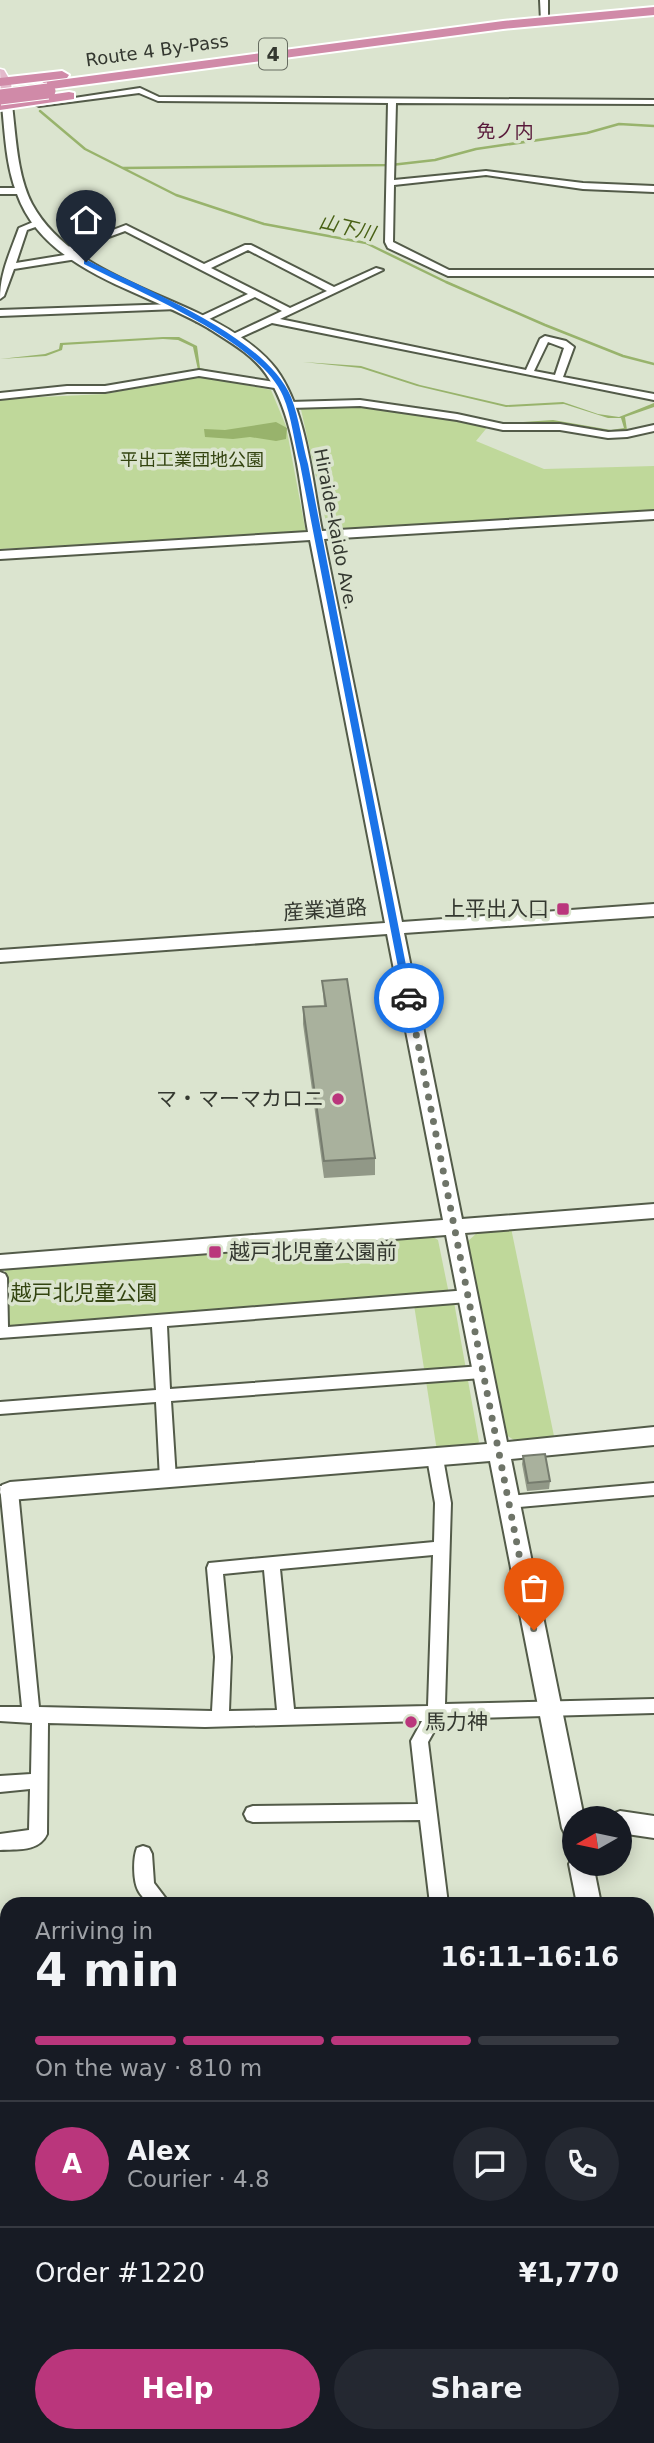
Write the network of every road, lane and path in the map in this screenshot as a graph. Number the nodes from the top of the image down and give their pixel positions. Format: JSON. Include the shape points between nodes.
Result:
{"nodes":[{"id":1,"x":544,"y":0,"type":"edge"},
{"id":2,"x":654,"y":11,"type":"edge"},
{"id":3,"x":654,"y":18,"type":"edge"},
{"id":4,"x":545,"y":21,"type":"junction"},
{"id":5,"x":503,"y":24,"type":"junction"},
{"id":6,"x":429,"y":39,"type":"junction"},
{"id":7,"x":46,"y":88,"type":"junction"},
{"id":8,"x":3,"y":93,"type":"edge"},
{"id":9,"x":393,"y":100,"type":"junction"},
{"id":10,"x":654,"y":102,"type":"edge"},
{"id":11,"x":391,"y":183,"type":"junction"},
{"id":12,"x":654,"y":189,"type":"edge"},
{"id":13,"x":0,"y":191,"type":"edge"},
{"id":14,"x":22,"y":191,"type":"junction"},
{"id":15,"x":38,"y":223,"type":"junction"},
{"id":16,"x":72,"y":253,"type":"junction"},
{"id":17,"x":203,"y":268,"type":"junction"},
{"id":18,"x":5,"y":269,"type":"edge"},
{"id":19,"x":379,"y":270,"type":"dead end"},
{"id":20,"x":654,"y":272,"type":"edge"},
{"id":21,"x":334,"y":290,"type":"junction"},
{"id":22,"x":256,"y":294,"type":"junction"},
{"id":23,"x":0,"y":296,"type":"edge"},
{"id":24,"x":174,"y":307,"type":"junction"},
{"id":25,"x":289,"y":312,"type":"junction"},
{"id":26,"x":0,"y":313,"type":"edge"},
{"id":27,"x":200,"y":320,"type":"junction"},
{"id":28,"x":271,"y":320,"type":"junction"},
{"id":29,"x":232,"y":338,"type":"junction"},
{"id":30,"x":529,"y":373,"type":"junction"},
{"id":31,"x":558,"y":379,"type":"junction"},
{"id":32,"x":281,"y":386,"type":"junction"},
{"id":33,"x":0,"y":396,"type":"edge"},
{"id":34,"x":654,"y":397,"type":"edge"},
{"id":35,"x":290,"y":405,"type":"junction"},
{"id":36,"x":654,"y":428,"type":"edge"},
{"id":37,"x":654,"y":515,"type":"edge"},
{"id":38,"x":317,"y":535,"type":"junction"},
{"id":39,"x":0,"y":555,"type":"edge"},
{"id":40,"x":654,"y":910,"type":"edge"},
{"id":41,"x":395,"y":928,"type":"junction"},
{"id":42,"x":0,"y":956,"type":"edge"},
{"id":43,"x":654,"y":1211,"type":"edge"},
{"id":44,"x":454,"y":1227,"type":"junction"},
{"id":45,"x":0,"y":1262,"type":"edge"},
{"id":46,"x":0,"y":1278,"type":"edge"},
{"id":47,"x":468,"y":1296,"type":"junction"},
{"id":48,"x":159,"y":1320,"type":"junction"},
{"id":49,"x":482,"y":1372,"type":"junction"},
{"id":50,"x":164,"y":1395,"type":"junction"},
{"id":51,"x":0,"y":1408,"type":"edge"},
{"id":52,"x":654,"y":1436,"type":"edge"},
{"id":53,"x":498,"y":1452,"type":"junction"},
{"id":54,"x":435,"y":1458,"type":"junction"},
{"id":55,"x":168,"y":1479,"type":"junction"},
{"id":56,"x":654,"y":1489,"type":"edge"},
{"id":57,"x":5,"y":1491,"type":"edge"},
{"id":58,"x":507,"y":1502,"type":"junction"},
{"id":59,"x":441,"y":1548,"type":"junction"},
{"id":60,"x":271,"y":1563,"type":"junction"},
{"id":61,"x":654,"y":1706,"type":"edge"},
{"id":62,"x":550,"y":1708,"type":"junction"},
{"id":63,"x":436,"y":1713,"type":"junction"},
{"id":64,"x":0,"y":1714,"type":"edge"},
{"id":65,"x":36,"y":1716,"type":"junction"},
{"id":66,"x":286,"y":1717,"type":"junction"},
{"id":67,"x":220,"y":1718,"type":"junction"},
{"id":68,"x":39,"y":1781,"type":"junction"},
{"id":69,"x":0,"y":1784,"type":"edge"},
{"id":70,"x":574,"y":1806,"type":"edge"},
{"id":71,"x":428,"y":1812,"type":"junction"},
{"id":72,"x":253,"y":1814,"type":"dead end"},
{"id":73,"x":632,"y":1824,"type":"edge"},
{"id":74,"x":654,"y":1827,"type":"edge"},
{"id":75,"x":0,"y":1842,"type":"edge"},
{"id":76,"x":143,"y":1854,"type":"dead end"},
{"id":77,"x":583,"y":1876,"type":"edge"},
{"id":78,"x":155,"y":1897,"type":"edge"},
{"id":79,"x":438,"y":1897,"type":"edge"},
{"id":80,"x":588,"y":1897,"type":"edge"}],
"edges":[{"from":1,"to":4,"type":"street"},
{"from":2,"to":4,"type":"highway","name":"Route 4 By-Pass","number":"4"},
{"from":3,"to":6,"type":"highway","name":"Route 4 By-Pass","number":"4"},
{"from":4,"to":5,"type":"highway","name":"Route 4 By-Pass","number":"4"},
{"from":5,"to":7,"type":"highway","name":"Route 4 By-Pass","number":"4"},
{"from":5,"to":8,"type":"highway","via":[[349,40]]},
{"from":6,"to":7,"type":"highway","name":"Route 4 By-Pass","number":"4"},
{"from":6,"to":8,"type":"highway"},
{"from":7,"to":8,"type":"highway","name":"Route 4 By-Pass","number":"4","bridge":true},
{"from":8,"to":9,"type":"street","via":[[24,106],[140,90],[158,99]]},
{"from":8,"to":14,"type":"street","name":"Hiraide-kaido Ave."},
{"from":9,"to":10,"type":"street"},
{"from":9,"to":11,"type":"street"},
{"from":11,"to":12,"type":"street","via":[[486,173],[583,186]]},
{"from":11,"to":20,"type":"street","via":[[391,246],[444,272]]},
{"from":13,"to":14,"type":"street"},
{"from":14,"to":15,"type":"street","name":"Hiraide-kaido Ave."},
{"from":15,"to":16,"type":"street","name":"Hiraide-kaido Ave."},
{"from":15,"to":18,"type":"street","via":[[23,228]]},
{"from":16,"to":17,"type":"street","via":[[126,228]]},
{"from":16,"to":18,"type":"street"},
{"from":16,"to":24,"type":"street","name":"Hiraide-kaido Ave."},
{"from":17,"to":21,"type":"street","via":[[248,247]]},
{"from":17,"to":22,"type":"street"},
{"from":18,"to":23,"type":"street"},
{"from":19,"to":21,"type":"street"},
{"from":21,"to":25,"type":"street"},
{"from":22,"to":25,"type":"street"},
{"from":22,"to":27,"type":"street"},
{"from":24,"to":26,"type":"street"},
{"from":24,"to":27,"type":"street","name":"Hiraide-kaido Ave."},
{"from":25,"to":28,"type":"street"},
{"from":27,"to":29,"type":"street","name":"Hiraide-kaido Ave."},
{"from":28,"to":29,"type":"street"},
{"from":28,"to":30,"type":"street"},
{"from":29,"to":32,"type":"street","name":"Hiraide-kaido Ave.","via":[[268,367]]},
{"from":30,"to":31,"type":"street"},
{"from":30,"to":31,"type":"street","via":[[545,339],[563,342],[569,347]]},
{"from":31,"to":34,"type":"street"},
{"from":32,"to":33,"type":"street","via":[[199,373],[105,389],[67,388]]},
{"from":32,"to":35,"type":"street","name":"Hiraide-kaido Ave."},
{"from":35,"to":36,"type":"street","via":[[360,403],[503,427],[560,427],[608,435]]},
{"from":35,"to":38,"type":"street","name":"Hiraide-kaido Ave."},
{"from":37,"to":38,"type":"street"},
{"from":38,"to":39,"type":"street"},
{"from":38,"to":41,"type":"street","name":"Hiraide-kaido Ave."},
{"from":40,"to":41,"type":"street","name":"産業道路"},
{"from":41,"to":42,"type":"street","name":"産業道路"},
{"from":41,"to":44,"type":"street","name":"Hiraide-kaido Ave."},
{"from":43,"to":44,"type":"street"},
{"from":44,"to":45,"type":"street"},
{"from":44,"to":47,"type":"street","name":"Hiraide-kaido Ave."},
{"from":46,"to":48,"type":"street","via":[[1,1332]]},
{"from":47,"to":48,"type":"street"},
{"from":47,"to":49,"type":"street","name":"Hiraide-kaido Ave."},
{"from":48,"to":50,"type":"street"},
{"from":49,"to":50,"type":"street"},
{"from":49,"to":53,"type":"street","name":"Hiraide-kaido Ave."},
{"from":50,"to":51,"type":"street"},
{"from":50,"to":55,"type":"street"},
{"from":52,"to":53,"type":"street"},
{"from":53,"to":54,"type":"street"},
{"from":53,"to":58,"type":"street","name":"Hiraide-kaido Ave."},
{"from":54,"to":55,"type":"street"},
{"from":54,"to":59,"type":"street","via":[[443,1503]]},
{"from":55,"to":57,"type":"street"},
{"from":56,"to":58,"type":"street"},
{"from":57,"to":65,"type":"street"},
{"from":58,"to":62,"type":"street","name":"Hiraide-kaido Ave."},
{"from":59,"to":60,"type":"street"},
{"from":59,"to":63,"type":"street"},
{"from":60,"to":66,"type":"street"},
{"from":60,"to":67,"type":"street","via":[[215,1568],[223,1657]]},
{"from":61,"to":62,"type":"street"},
{"from":62,"to":63,"type":"street"},
{"from":62,"to":70,"type":"street","name":"Hiraide-kaido Ave."},
{"from":63,"to":66,"type":"street"},
{"from":63,"to":71,"type":"street","via":[[419,1741]]},
{"from":64,"to":65,"type":"street"},
{"from":65,"to":67,"type":"street"},
{"from":65,"to":68,"type":"street"},
{"from":66,"to":67,"type":"street"},
{"from":68,"to":69,"type":"street"},
{"from":68,"to":75,"type":"street","via":[[38,1834],[30,1840]]},
{"from":71,"to":72,"type":"street"},
{"from":71,"to":79,"type":"street"},
{"from":73,"to":74,"type":"street"},
{"from":76,"to":78,"type":"street","via":[[145,1886]]},
{"from":77,"to":80,"type":"street"}]}
